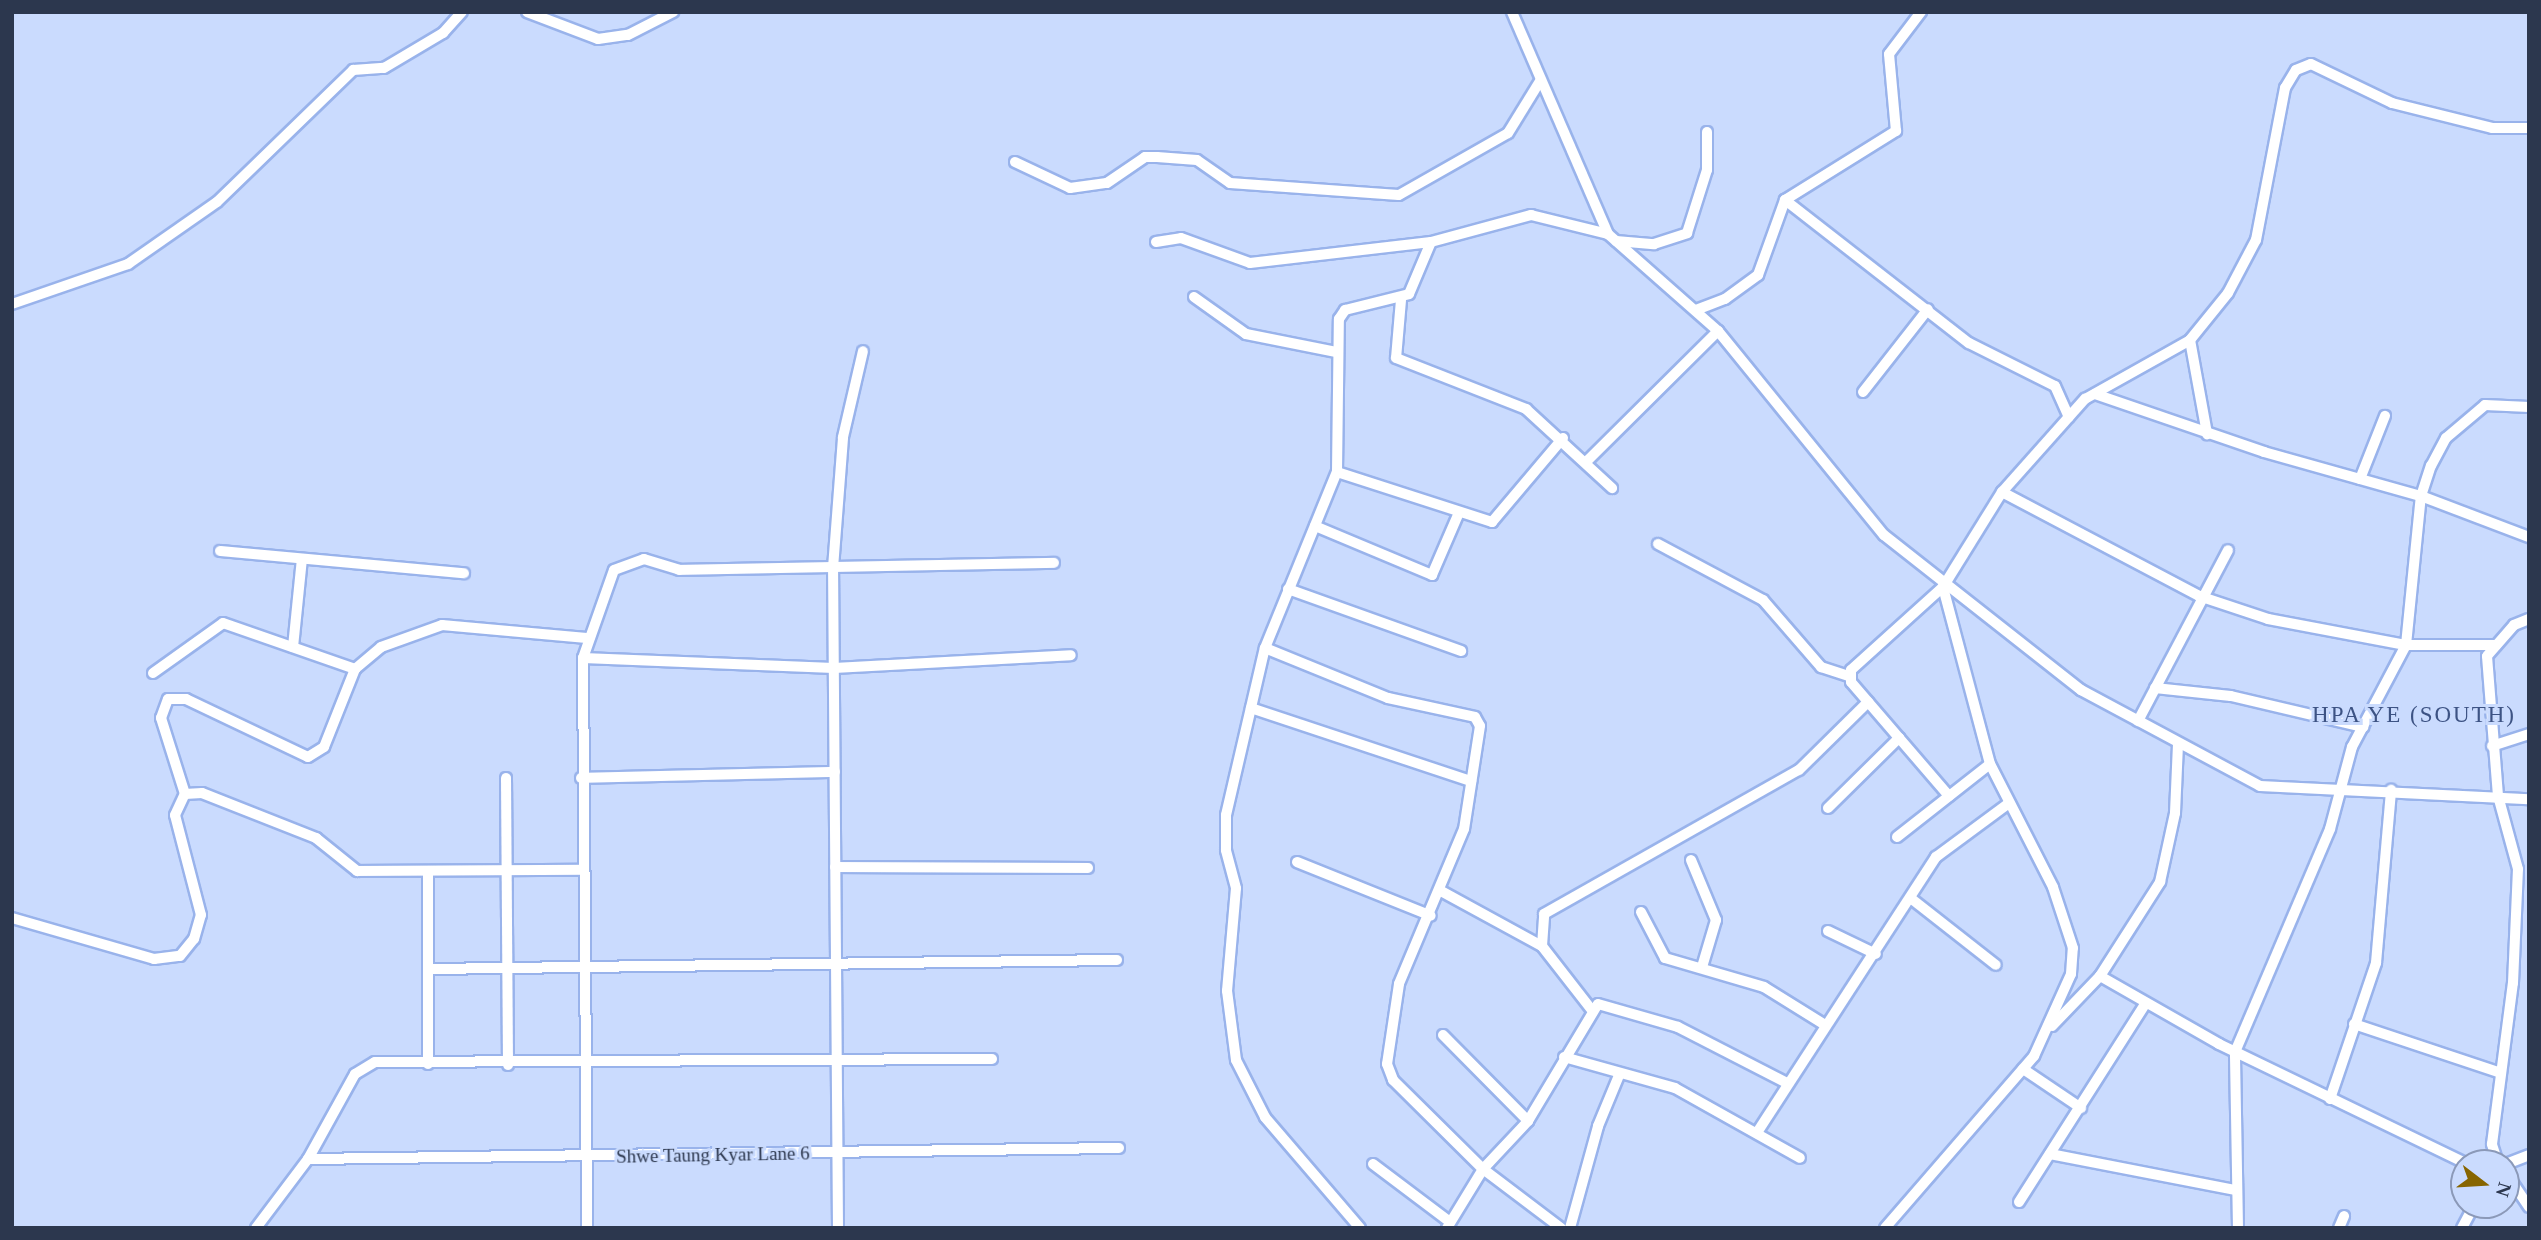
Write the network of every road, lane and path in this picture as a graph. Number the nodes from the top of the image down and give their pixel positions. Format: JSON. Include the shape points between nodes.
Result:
{"nodes":[{"id":1,"x":462,"y":12,"type":"edge"},
{"id":2,"x":673,"y":12,"type":"edge"},
{"id":3,"x":1512,"y":12,"type":"edge"},
{"id":4,"x":1921,"y":12,"type":"edge"},
{"id":5,"x":532,"y":13,"type":"edge"},
{"id":6,"x":1540,"y":81,"type":"junction"},
{"id":7,"x":2529,"y":128,"type":"edge"},
{"id":8,"x":1707,"y":132,"type":"dead end"},
{"id":9,"x":1015,"y":162,"type":"dead end"},
{"id":10,"x":1785,"y":200,"type":"junction"},
{"id":11,"x":1612,"y":237,"type":"junction"},
{"id":12,"x":1156,"y":242,"type":"dead end"},
{"id":13,"x":1431,"y":242,"type":"junction"},
{"id":14,"x":1194,"y":297,"type":"dead end"},
{"id":15,"x":1401,"y":300,"type":"junction"},
{"id":16,"x":12,"y":304,"type":"edge"},
{"id":17,"x":1928,"y":309,"type":"junction"},
{"id":18,"x":1696,"y":310,"type":"junction"},
{"id":19,"x":1718,"y":331,"type":"junction"},
{"id":20,"x":2190,"y":340,"type":"junction"},
{"id":21,"x":863,"y":351,"type":"dead end"},
{"id":22,"x":1336,"y":352,"type":"junction"},
{"id":23,"x":1863,"y":393,"type":"dead end"},
{"id":24,"x":2095,"y":394,"type":"junction"},
{"id":25,"x":2529,"y":407,"type":"edge"},
{"id":26,"x":2385,"y":416,"type":"dead end"},
{"id":27,"x":2069,"y":417,"type":"junction"},
{"id":28,"x":2207,"y":434,"type":"junction"},
{"id":29,"x":1563,"y":438,"type":"junction"},
{"id":30,"x":1586,"y":462,"type":"junction"},
{"id":31,"x":1337,"y":472,"type":"junction"},
{"id":32,"x":2360,"y":479,"type":"junction"},
{"id":33,"x":1612,"y":488,"type":"dead end"},
{"id":34,"x":2002,"y":492,"type":"junction"},
{"id":35,"x":2421,"y":496,"type":"junction"},
{"id":36,"x":1458,"y":515,"type":"junction"},
{"id":37,"x":1315,"y":526,"type":"junction"},
{"id":38,"x":2529,"y":537,"type":"edge"},
{"id":39,"x":1658,"y":544,"type":"dead end"},
{"id":40,"x":2228,"y":550,"type":"dead end"},
{"id":41,"x":220,"y":551,"type":"dead end"},
{"id":42,"x":302,"y":559,"type":"junction"},
{"id":43,"x":1054,"y":563,"type":"dead end"},
{"id":44,"x":833,"y":568,"type":"junction"},
{"id":45,"x":464,"y":573,"type":"dead end"},
{"id":46,"x":1943,"y":587,"type":"junction"},
{"id":47,"x":1289,"y":589,"type":"junction"},
{"id":48,"x":2199,"y":596,"type":"junction"},
{"id":49,"x":2529,"y":619,"type":"edge"},
{"id":50,"x":589,"y":638,"type":"junction"},
{"id":51,"x":2406,"y":645,"type":"junction"},
{"id":52,"x":2496,"y":645,"type":"junction"},
{"id":53,"x":293,"y":647,"type":"junction"},
{"id":54,"x":1265,"y":649,"type":"junction"},
{"id":55,"x":1461,"y":651,"type":"dead end"},
{"id":56,"x":1071,"y":655,"type":"dead end"},
{"id":57,"x":583,"y":658,"type":"junction"},
{"id":58,"x":834,"y":668,"type":"junction"},
{"id":59,"x":355,"y":669,"type":"junction"},
{"id":60,"x":153,"y":673,"type":"dead end"},
{"id":61,"x":1849,"y":676,"type":"junction"},
{"id":62,"x":2155,"y":688,"type":"junction"},
{"id":63,"x":1868,"y":702,"type":"junction"},
{"id":64,"x":1251,"y":708,"type":"junction"},
{"id":65,"x":2138,"y":721,"type":"junction"},
{"id":66,"x":2363,"y":727,"type":"junction"},
{"id":67,"x":2529,"y":734,"type":"edge"},
{"id":68,"x":1899,"y":738,"type":"junction"},
{"id":69,"x":2178,"y":744,"type":"junction"},
{"id":70,"x":2492,"y":746,"type":"junction"},
{"id":71,"x":1990,"y":764,"type":"junction"},
{"id":72,"x":835,"y":772,"type":"junction"},
{"id":73,"x":506,"y":778,"type":"dead end"},
{"id":74,"x":581,"y":778,"type":"junction"},
{"id":75,"x":1471,"y":781,"type":"junction"},
{"id":76,"x":2341,"y":788,"type":"junction"},
{"id":77,"x":2391,"y":789,"type":"junction"},
{"id":78,"x":185,"y":794,"type":"junction"},
{"id":79,"x":1949,"y":796,"type":"junction"},
{"id":80,"x":2498,"y":796,"type":"junction"},
{"id":81,"x":2529,"y":799,"type":"edge"},
{"id":82,"x":2009,"y":803,"type":"junction"},
{"id":83,"x":1828,"y":808,"type":"dead end"},
{"id":84,"x":1898,"y":837,"type":"dead end"},
{"id":85,"x":1691,"y":860,"type":"dead end"},
{"id":86,"x":1297,"y":862,"type":"dead end"},
{"id":87,"x":835,"y":867,"type":"junction"},
{"id":88,"x":1087,"y":868,"type":"dead end"},
{"id":89,"x":582,"y":870,"type":"junction"},
{"id":90,"x":505,"y":872,"type":"junction"},
{"id":91,"x":428,"y":873,"type":"junction"},
{"id":92,"x":1441,"y":891,"type":"junction"},
{"id":93,"x":1913,"y":900,"type":"junction"},
{"id":94,"x":1641,"y":912,"type":"dead end"},
{"id":95,"x":1431,"y":916,"type":"junction"},
{"id":96,"x":12,"y":918,"type":"edge"},
{"id":97,"x":1828,"y":931,"type":"dead end"},
{"id":98,"x":1542,"y":946,"type":"junction"},
{"id":99,"x":1876,"y":954,"type":"junction"},
{"id":100,"x":1117,"y":960,"type":"dead end"},
{"id":101,"x":836,"y":962,"type":"junction"},
{"id":102,"x":1996,"y":965,"type":"dead end"},
{"id":103,"x":583,"y":967,"type":"junction"},
{"id":104,"x":1702,"y":967,"type":"junction"},
{"id":105,"x":507,"y":968,"type":"junction"},
{"id":106,"x":428,"y":970,"type":"junction"},
{"id":107,"x":2100,"y":976,"type":"junction"},
{"id":108,"x":2146,"y":1003,"type":"junction"},
{"id":109,"x":1591,"y":1009,"type":"junction"},
{"id":110,"x":2354,"y":1024,"type":"junction"},
{"id":111,"x":1825,"y":1025,"type":"junction"},
{"id":112,"x":2051,"y":1026,"type":"junction"},
{"id":113,"x":1443,"y":1035,"type":"dead end"},
{"id":114,"x":2235,"y":1052,"type":"junction"},
{"id":115,"x":1564,"y":1057,"type":"junction"},
{"id":116,"x":837,"y":1059,"type":"junction"},
{"id":117,"x":992,"y":1059,"type":"dead end"},
{"id":118,"x":584,"y":1063,"type":"junction"},
{"id":119,"x":428,"y":1064,"type":"junction"},
{"id":120,"x":508,"y":1065,"type":"junction"},
{"id":121,"x":2023,"y":1069,"type":"junction"},
{"id":122,"x":1620,"y":1073,"type":"junction"},
{"id":123,"x":2501,"y":1073,"type":"junction"},
{"id":124,"x":1787,"y":1083,"type":"junction"},
{"id":125,"x":2330,"y":1099,"type":"junction"},
{"id":126,"x":2081,"y":1108,"type":"junction"},
{"id":127,"x":1528,"y":1121,"type":"junction"},
{"id":128,"x":1758,"y":1131,"type":"junction"},
{"id":129,"x":1119,"y":1148,"type":"dead end"},
{"id":130,"x":2494,"y":1149,"type":"edge"},
{"id":131,"x":838,"y":1153,"type":"junction"},
{"id":132,"x":2050,"y":1154,"type":"junction"},
{"id":133,"x":2450,"y":1156,"type":"edge"},
{"id":134,"x":586,"y":1157,"type":"junction"},
{"id":135,"x":1800,"y":1158,"type":"dead end"},
{"id":136,"x":308,"y":1159,"type":"junction"},
{"id":137,"x":1373,"y":1164,"type":"dead end"},
{"id":138,"x":1483,"y":1169,"type":"junction"},
{"id":139,"x":2235,"y":1190,"type":"junction"},
{"id":140,"x":2019,"y":1202,"type":"dead end"},
{"id":141,"x":2344,"y":1216,"type":"dead end"},
{"id":142,"x":1448,"y":1225,"type":"edge"},
{"id":143,"x":256,"y":1228,"type":"edge"},
{"id":144,"x":587,"y":1228,"type":"edge"},
{"id":145,"x":838,"y":1228,"type":"edge"},
{"id":146,"x":1360,"y":1228,"type":"edge"},
{"id":147,"x":1561,"y":1228,"type":"edge"},
{"id":148,"x":1570,"y":1228,"type":"edge"},
{"id":149,"x":1885,"y":1228,"type":"edge"},
{"id":150,"x":2238,"y":1228,"type":"edge"},
{"id":151,"x":2339,"y":1228,"type":"edge"}],
"edges":[{"from":1,"to":16,"type":"street","via":[[443,33],[384,68],[353,70],[217,202],[128,264],[36,301]]},
{"from":2,"to":5,"type":"street","via":[[628,35],[598,39]]},
{"from":3,"to":6,"type":"street"},
{"from":4,"to":10,"type":"street","via":[[1889,54],[1896,131]]},
{"from":6,"to":9,"type":"street","via":[[1508,133],[1399,195],[1230,183],[1197,160],[1157,156],[1145,157],[1107,183],[1070,188]]},
{"from":6,"to":11,"type":"street"},
{"from":7,"to":20,"type":"street","via":[[2479,125],[2392,103],[2311,64],[2296,69],[2285,88],[2256,240],[2245,268]]},
{"from":8,"to":11,"type":"street","via":[[1707,170],[1687,233],[1654,244]]},
{"from":10,"to":17,"type":"street"},
{"from":10,"to":18,"type":"street","via":[[1758,275],[1725,299]]},
{"from":11,"to":13,"type":"street","via":[[1531,215]]},
{"from":11,"to":18,"type":"street"},
{"from":12,"to":13,"type":"street","via":[[1181,238],[1250,263]]},
{"from":13,"to":15,"type":"street"},
{"from":14,"to":22,"type":"street","via":[[1246,334]]},
{"from":15,"to":22,"type":"street","via":[[1345,310]]},
{"from":15,"to":29,"type":"street","via":[[1396,358],[1526,409]]},
{"from":17,"to":23,"type":"street"},
{"from":17,"to":27,"type":"street","via":[[1969,343],[2055,386]]},
{"from":18,"to":19,"type":"street"},
{"from":19,"to":30,"type":"street"},
{"from":19,"to":46,"type":"street","via":[[1884,535]]},
{"from":20,"to":24,"type":"street"},
{"from":20,"to":28,"type":"street"},
{"from":21,"to":44,"type":"street","via":[[843,437]]},
{"from":22,"to":31,"type":"street"},
{"from":24,"to":27,"type":"street"},
{"from":24,"to":28,"type":"street"},
{"from":25,"to":35,"type":"street","via":[[2485,405],[2462,421],[2446,438]]},
{"from":26,"to":32,"type":"street"},
{"from":27,"to":34,"type":"street"},
{"from":28,"to":32,"type":"street"},
{"from":29,"to":30,"type":"street"},
{"from":29,"to":36,"type":"street","via":[[1500,517],[1482,523]]},
{"from":30,"to":33,"type":"street"},
{"from":31,"to":36,"type":"street"},
{"from":31,"to":37,"type":"street"},
{"from":32,"to":35,"type":"street"},
{"from":34,"to":46,"type":"street"},
{"from":34,"to":48,"type":"street"},
{"from":35,"to":38,"type":"street"},
{"from":35,"to":51,"type":"street"},
{"from":36,"to":37,"type":"street","via":[[1432,575]]},
{"from":37,"to":47,"type":"street"},
{"from":39,"to":61,"type":"street","via":[[1763,600],[1821,667]]},
{"from":40,"to":48,"type":"street"},
{"from":41,"to":42,"type":"street"},
{"from":42,"to":45,"type":"street"},
{"from":42,"to":53,"type":"street"},
{"from":43,"to":44,"type":"street"},
{"from":44,"to":50,"type":"street","via":[[679,569],[628,561],[614,570]]},
{"from":44,"to":58,"type":"street"},
{"from":46,"to":61,"type":"street"},
{"from":46,"to":65,"type":"street","via":[[2081,690]]},
{"from":46,"to":71,"type":"street"},
{"from":47,"to":54,"type":"street"},
{"from":47,"to":55,"type":"street"},
{"from":48,"to":51,"type":"street","via":[[2268,619]]},
{"from":48,"to":62,"type":"street"},
{"from":49,"to":52,"type":"street","via":[[2514,625]]},
{"from":50,"to":57,"type":"street"},
{"from":50,"to":59,"type":"street","via":[[442,625],[381,648]]},
{"from":51,"to":52,"type":"street"},
{"from":51,"to":66,"type":"street"},
{"from":52,"to":70,"type":"street","via":[[2487,656]]},
{"from":53,"to":59,"type":"street"},
{"from":53,"to":60,"type":"street","via":[[254,628],[223,623]]},
{"from":54,"to":64,"type":"street"},
{"from":54,"to":75,"type":"street","via":[[1388,698],[1475,717],[1480,736]]},
{"from":56,"to":58,"type":"street"},
{"from":57,"to":58,"type":"street"},
{"from":57,"to":74,"type":"street"},
{"from":58,"to":72,"type":"street"},
{"from":59,"to":78,"type":"street","via":[[324,747],[308,757],[186,699],[168,699],[161,718]]},
{"from":61,"to":63,"type":"street"},
{"from":62,"to":65,"type":"street"},
{"from":62,"to":66,"type":"street","via":[[2231,696]]},
{"from":63,"to":68,"type":"street"},
{"from":63,"to":98,"type":"street","via":[[1799,770],[1544,914]]},
{"from":64,"to":75,"type":"street"},
{"from":64,"to":146,"type":"street","via":[[1226,815],[1226,850],[1236,888],[1227,991],[1236,1060],[1265,1117]]},
{"from":65,"to":69,"type":"street"},
{"from":66,"to":76,"type":"street"},
{"from":67,"to":70,"type":"street"},
{"from":68,"to":79,"type":"street"},
{"from":68,"to":83,"type":"street"},
{"from":69,"to":76,"type":"street","via":[[2260,786]]},
{"from":69,"to":107,"type":"street","via":[[2175,813],[2160,882]]},
{"from":70,"to":80,"type":"street"},
{"from":71,"to":79,"type":"street"},
{"from":71,"to":82,"type":"street"},
{"from":72,"to":74,"type":"street"},
{"from":72,"to":87,"type":"street"},
{"from":73,"to":90,"type":"street"},
{"from":74,"to":89,"type":"street"},
{"from":75,"to":92,"type":"street","via":[[1464,829]]},
{"from":76,"to":77,"type":"street"},
{"from":76,"to":114,"type":"street"},
{"from":77,"to":80,"type":"street"},
{"from":77,"to":110,"type":"street","via":[[2376,962]]},
{"from":78,"to":91,"type":"street","via":[[202,793],[316,838],[357,871]]},
{"from":78,"to":96,"type":"street","via":[[176,815],[201,915],[194,939],[180,956],[154,959]]},
{"from":79,"to":84,"type":"street"},
{"from":80,"to":81,"type":"street"},
{"from":80,"to":123,"type":"street","via":[[2518,869]]},
{"from":82,"to":93,"type":"street","via":[[1936,857]]},
{"from":82,"to":112,"type":"street","via":[[2053,887],[2073,948],[2071,974]]},
{"from":85,"to":104,"type":"street","via":[[1716,920]]},
{"from":86,"to":95,"type":"street"},
{"from":87,"to":88,"type":"street"},
{"from":87,"to":101,"type":"street"},
{"from":89,"to":90,"type":"street"},
{"from":89,"to":103,"type":"street"},
{"from":90,"to":91,"type":"street"},
{"from":90,"to":105,"type":"street"},
{"from":91,"to":106,"type":"street"},
{"from":92,"to":95,"type":"street"},
{"from":92,"to":98,"type":"street"},
{"from":93,"to":99,"type":"street"},
{"from":93,"to":102,"type":"street"},
{"from":94,"to":104,"type":"street","via":[[1660,955]]},
{"from":95,"to":138,"type":"street","via":[[1399,984],[1388,1072]]},
{"from":97,"to":99,"type":"street"},
{"from":98,"to":109,"type":"street"},
{"from":99,"to":111,"type":"street"},
{"from":100,"to":101,"type":"street"},
{"from":101,"to":103,"type":"street"},
{"from":101,"to":116,"type":"street"},
{"from":103,"to":105,"type":"street"},
{"from":103,"to":118,"type":"street"},
{"from":104,"to":111,"type":"street","via":[[1764,987]]},
{"from":105,"to":106,"type":"street"},
{"from":105,"to":120,"type":"street"},
{"from":106,"to":119,"type":"street"},
{"from":107,"to":108,"type":"street"},
{"from":107,"to":112,"type":"street"},
{"from":108,"to":114,"type":"street"},
{"from":108,"to":126,"type":"street"},
{"from":109,"to":115,"type":"street"},
{"from":109,"to":124,"type":"street","via":[[1598,1004],[1678,1027]]},
{"from":110,"to":123,"type":"street"},
{"from":110,"to":125,"type":"street"},
{"from":111,"to":124,"type":"street"},
{"from":112,"to":121,"type":"street"},
{"from":113,"to":127,"type":"street"},
{"from":114,"to":125,"type":"street"},
{"from":114,"to":139,"type":"street"},
{"from":115,"to":122,"type":"street"},
{"from":115,"to":127,"type":"street"},
{"from":116,"to":117,"type":"street"},
{"from":116,"to":118,"type":"street"},
{"from":116,"to":131,"type":"street"},
{"from":118,"to":120,"type":"street"},
{"from":118,"to":134,"type":"street"},
{"from":119,"to":120,"type":"street"},
{"from":119,"to":136,"type":"street","via":[[363,1067]]},
{"from":121,"to":126,"type":"street"},
{"from":121,"to":149,"type":"street"},
{"from":122,"to":128,"type":"street","via":[[1675,1088]]},
{"from":122,"to":148,"type":"street","via":[[1598,1126]]},
{"from":123,"to":130,"type":"street"},
{"from":124,"to":128,"type":"street"},
{"from":125,"to":133,"type":"street"},
{"from":126,"to":132,"type":"street"},
{"from":127,"to":138,"type":"street"},
{"from":128,"to":135,"type":"street"},
{"from":129,"to":131,"type":"street","name":"Shwe Taung Kyar Lane 6"},
{"from":131,"to":134,"type":"street","name":"Shwe Taung Kyar Lane 6"},
{"from":131,"to":145,"type":"street"},
{"from":132,"to":139,"type":"street"},
{"from":132,"to":140,"type":"street"},
{"from":134,"to":136,"type":"street","name":"Shwe Taung Kyar Lane 6"},
{"from":134,"to":144,"type":"street"},
{"from":136,"to":143,"type":"street"},
{"from":137,"to":142,"type":"street"},
{"from":138,"to":142,"type":"street"},
{"from":138,"to":147,"type":"street"},
{"from":139,"to":150,"type":"street"},
{"from":141,"to":151,"type":"street"}]}
